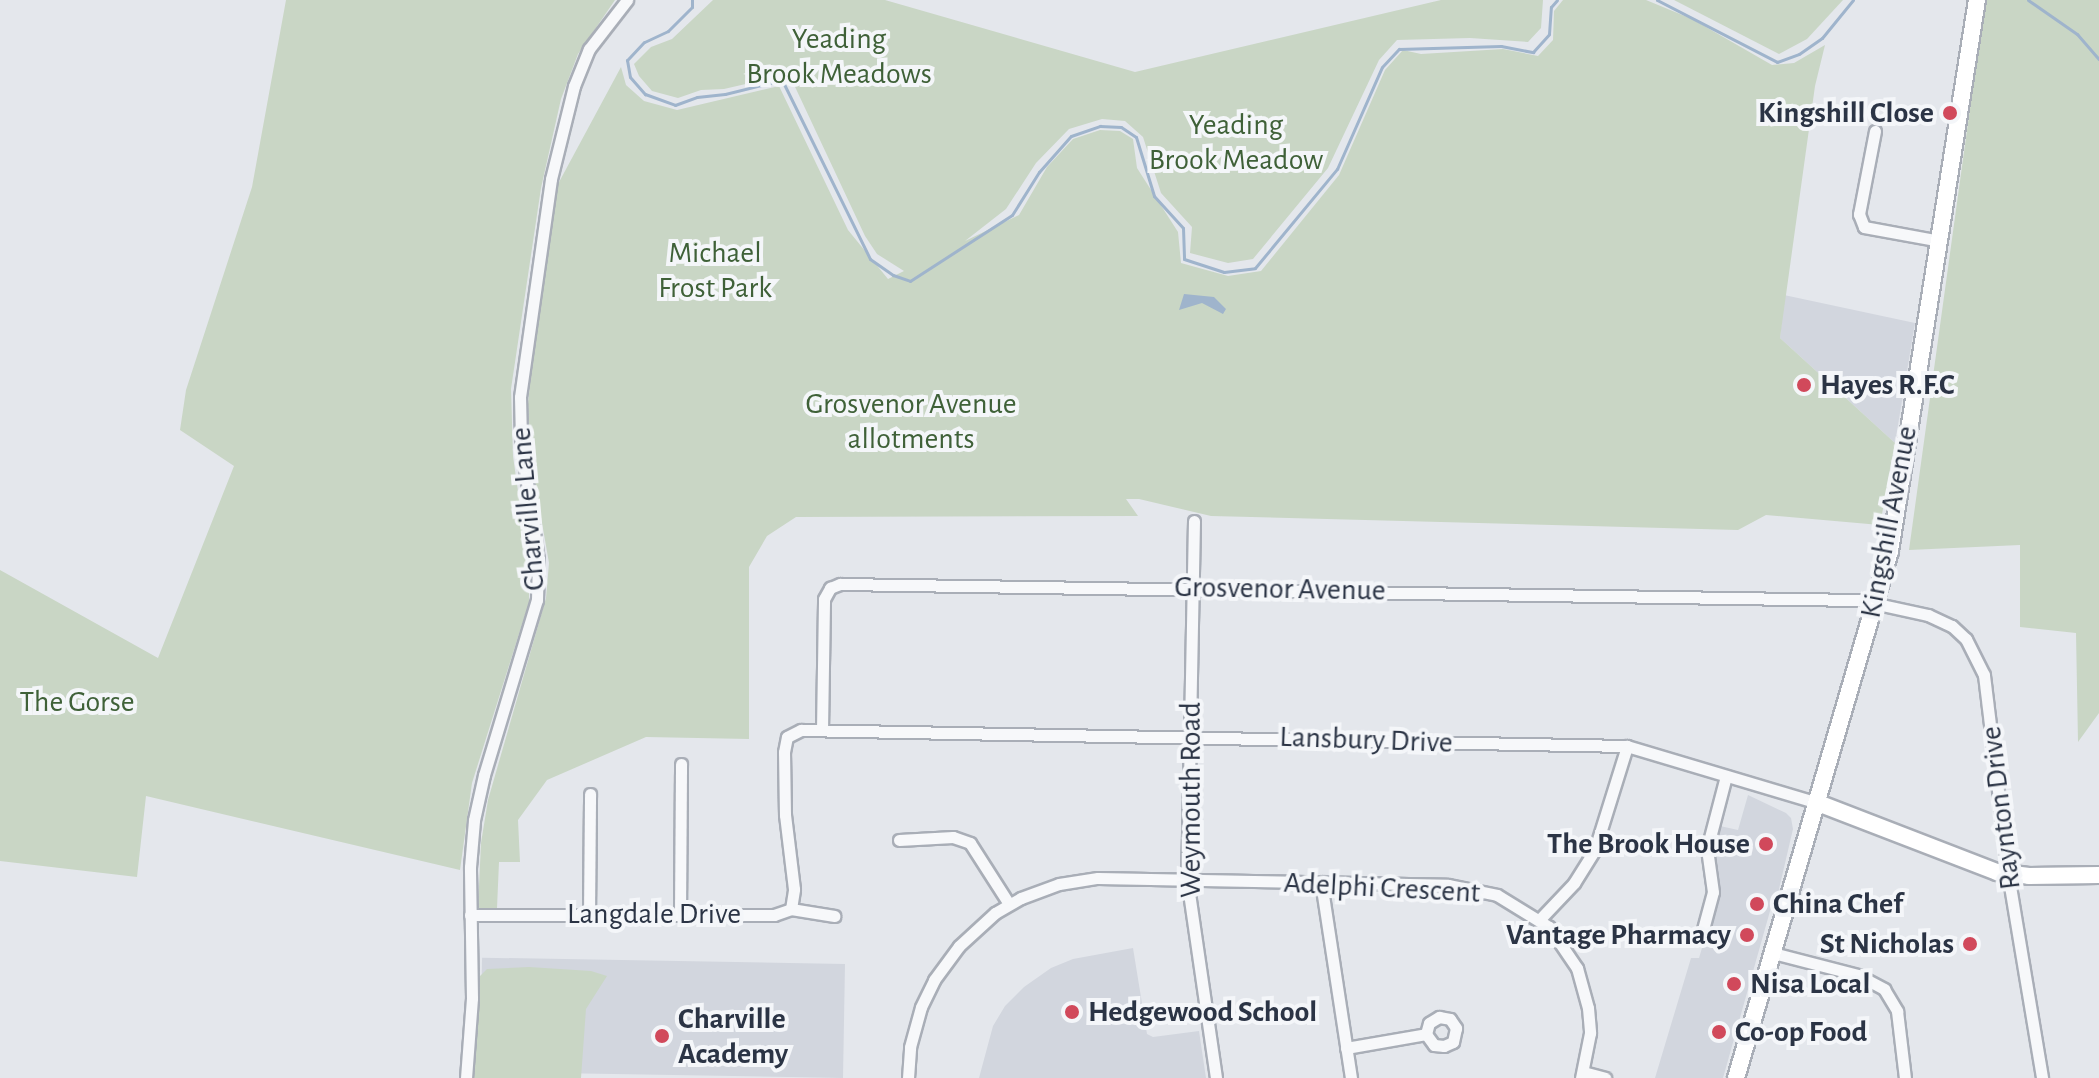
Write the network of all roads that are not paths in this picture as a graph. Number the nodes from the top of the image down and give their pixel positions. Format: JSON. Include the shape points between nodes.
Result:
{"nodes":[{"id":1,"x":627,"y":0,"type":"edge"},
{"id":2,"x":1977,"y":0,"type":"edge"},
{"id":3,"x":1875,"y":131,"type":"dead end"},
{"id":4,"x":1940,"y":241,"type":"junction"},
{"id":5,"x":1194,"y":521,"type":"dead end"},
{"id":6,"x":1192,"y":587,"type":"junction"},
{"id":7,"x":1876,"y":602,"type":"junction"},
{"id":8,"x":822,"y":730,"type":"junction"},
{"id":9,"x":1190,"y":735,"type":"junction"},
{"id":10,"x":1627,"y":746,"type":"junction"},
{"id":11,"x":681,"y":764,"type":"dead end"},
{"id":12,"x":1726,"y":776,"type":"junction"},
{"id":13,"x":590,"y":794,"type":"dead end"},
{"id":14,"x":1818,"y":803,"type":"junction"},
{"id":15,"x":899,"y":840,"type":"dead end"},
{"id":16,"x":2008,"y":874,"type":"junction"},
{"id":17,"x":2099,"y":875,"type":"edge"},
{"id":18,"x":1187,"y":879,"type":"junction"},
{"id":19,"x":1321,"y":882,"type":"junction"},
{"id":20,"x":1009,"y":904,"type":"junction"},
{"id":21,"x":791,"y":909,"type":"junction"},
{"id":22,"x":680,"y":913,"type":"junction"},
{"id":23,"x":470,"y":915,"type":"junction"},
{"id":24,"x":589,"y":915,"type":"junction"},
{"id":25,"x":834,"y":916,"type":"dead end"},
{"id":26,"x":1540,"y":919,"type":"junction"},
{"id":27,"x":1702,"y":933,"type":"dead end"},
{"id":28,"x":1773,"y":953,"type":"junction"},
{"id":29,"x":1426,"y":1034,"type":"dead end"},
{"id":30,"x":1346,"y":1048,"type":"junction"},
{"id":31,"x":1582,"y":1075,"type":"edge"},
{"id":32,"x":466,"y":1078,"type":"edge"},
{"id":33,"x":908,"y":1078,"type":"edge"},
{"id":34,"x":1216,"y":1078,"type":"edge"},
{"id":35,"x":1351,"y":1078,"type":"edge"},
{"id":36,"x":1605,"y":1078,"type":"edge"},
{"id":37,"x":1736,"y":1078,"type":"edge"},
{"id":38,"x":1905,"y":1078,"type":"edge"},
{"id":39,"x":2042,"y":1078,"type":"edge"}],
"edges":[{"from":1,"to":23,"type":"street","name":"Charville Lane","via":[[589,49],[574,86],[551,179],[520,397],[538,560],[537,600],[479,797],[471,843]]},
{"from":2,"to":4,"type":"street","name":"Kingshill Avenue"},
{"from":3,"to":4,"type":"street","via":[[1859,214],[1864,227]]},
{"from":4,"to":7,"type":"street","name":"Kingshill Avenue","via":[[1890,551]]},
{"from":5,"to":6,"type":"street","name":"Weymouth Road"},
{"from":6,"to":7,"type":"street","name":"Grosvenor Avenue"},
{"from":6,"to":8,"type":"street","name":"Grosvenor Avenue","via":[[836,584],[824,599]]},
{"from":6,"to":9,"type":"street","name":"Weymouth Road"},
{"from":7,"to":14,"type":"street","name":"Kingshill Avenue"},
{"from":7,"to":16,"type":"street","name":"Raynton Drive","via":[[1952,626],[1979,658]]},
{"from":8,"to":9,"type":"street","name":"Lansbury Drive"},
{"from":8,"to":21,"type":"street","name":"Lansbury Drive","via":[[793,732],[785,742]]},
{"from":9,"to":10,"type":"street","name":"Lansbury Drive"},
{"from":9,"to":18,"type":"street","name":"Weymouth Road"},
{"from":10,"to":12,"type":"street","name":"Lansbury Drive"},
{"from":10,"to":26,"type":"street","via":[[1595,849],[1574,883]]},
{"from":11,"to":22,"type":"street"},
{"from":12,"to":14,"type":"street","name":"Lansbury Drive"},
{"from":12,"to":27,"type":"street","via":[[1707,849],[1713,892]]},
{"from":13,"to":24,"type":"street"},
{"from":14,"to":16,"type":"street","name":"Lansbury Drive"},
{"from":14,"to":28,"type":"street","name":"Kingshill Avenue"},
{"from":15,"to":20,"type":"street","via":[[953,837],[970,843]]},
{"from":16,"to":17,"type":"street","name":"Lansbury Drive"},
{"from":16,"to":39,"type":"street","name":"Raynton Drive"},
{"from":18,"to":19,"type":"street","name":"Adelphi Crescent"},
{"from":18,"to":20,"type":"street","name":"Adelphi Crescent","via":[[1071,880]]},
{"from":18,"to":34,"type":"street","name":"Weymouth Road"},
{"from":19,"to":26,"type":"street","name":"Adelphi Crescent","via":[[1462,886],[1497,895]]},
{"from":19,"to":30,"type":"street"},
{"from":20,"to":33,"type":"street","name":"Adelphi Crescent","via":[[959,946],[934,980],[916,1021]]},
{"from":21,"to":22,"type":"street","name":"Langdale Drive","via":[[774,915]]},
{"from":21,"to":25,"type":"street","name":"Langdale Drive"},
{"from":22,"to":24,"type":"street","name":"Langdale Drive"},
{"from":23,"to":24,"type":"street","name":"Langdale Drive"},
{"from":23,"to":32,"type":"street","name":"Charville Lane","via":[[472,998]]},
{"from":26,"to":31,"type":"street","name":"Adelphi Crescent","via":[[1564,944],[1581,981],[1590,1033]]},
{"from":28,"to":37,"type":"street","name":"Kingshill Avenue"},
{"from":28,"to":38,"type":"street","via":[[1858,975],[1884,989],[1897,1011]]},
{"from":29,"to":30,"type":"street"},
{"from":30,"to":35,"type":"street"},
{"from":31,"to":36,"type":"street"}]}
